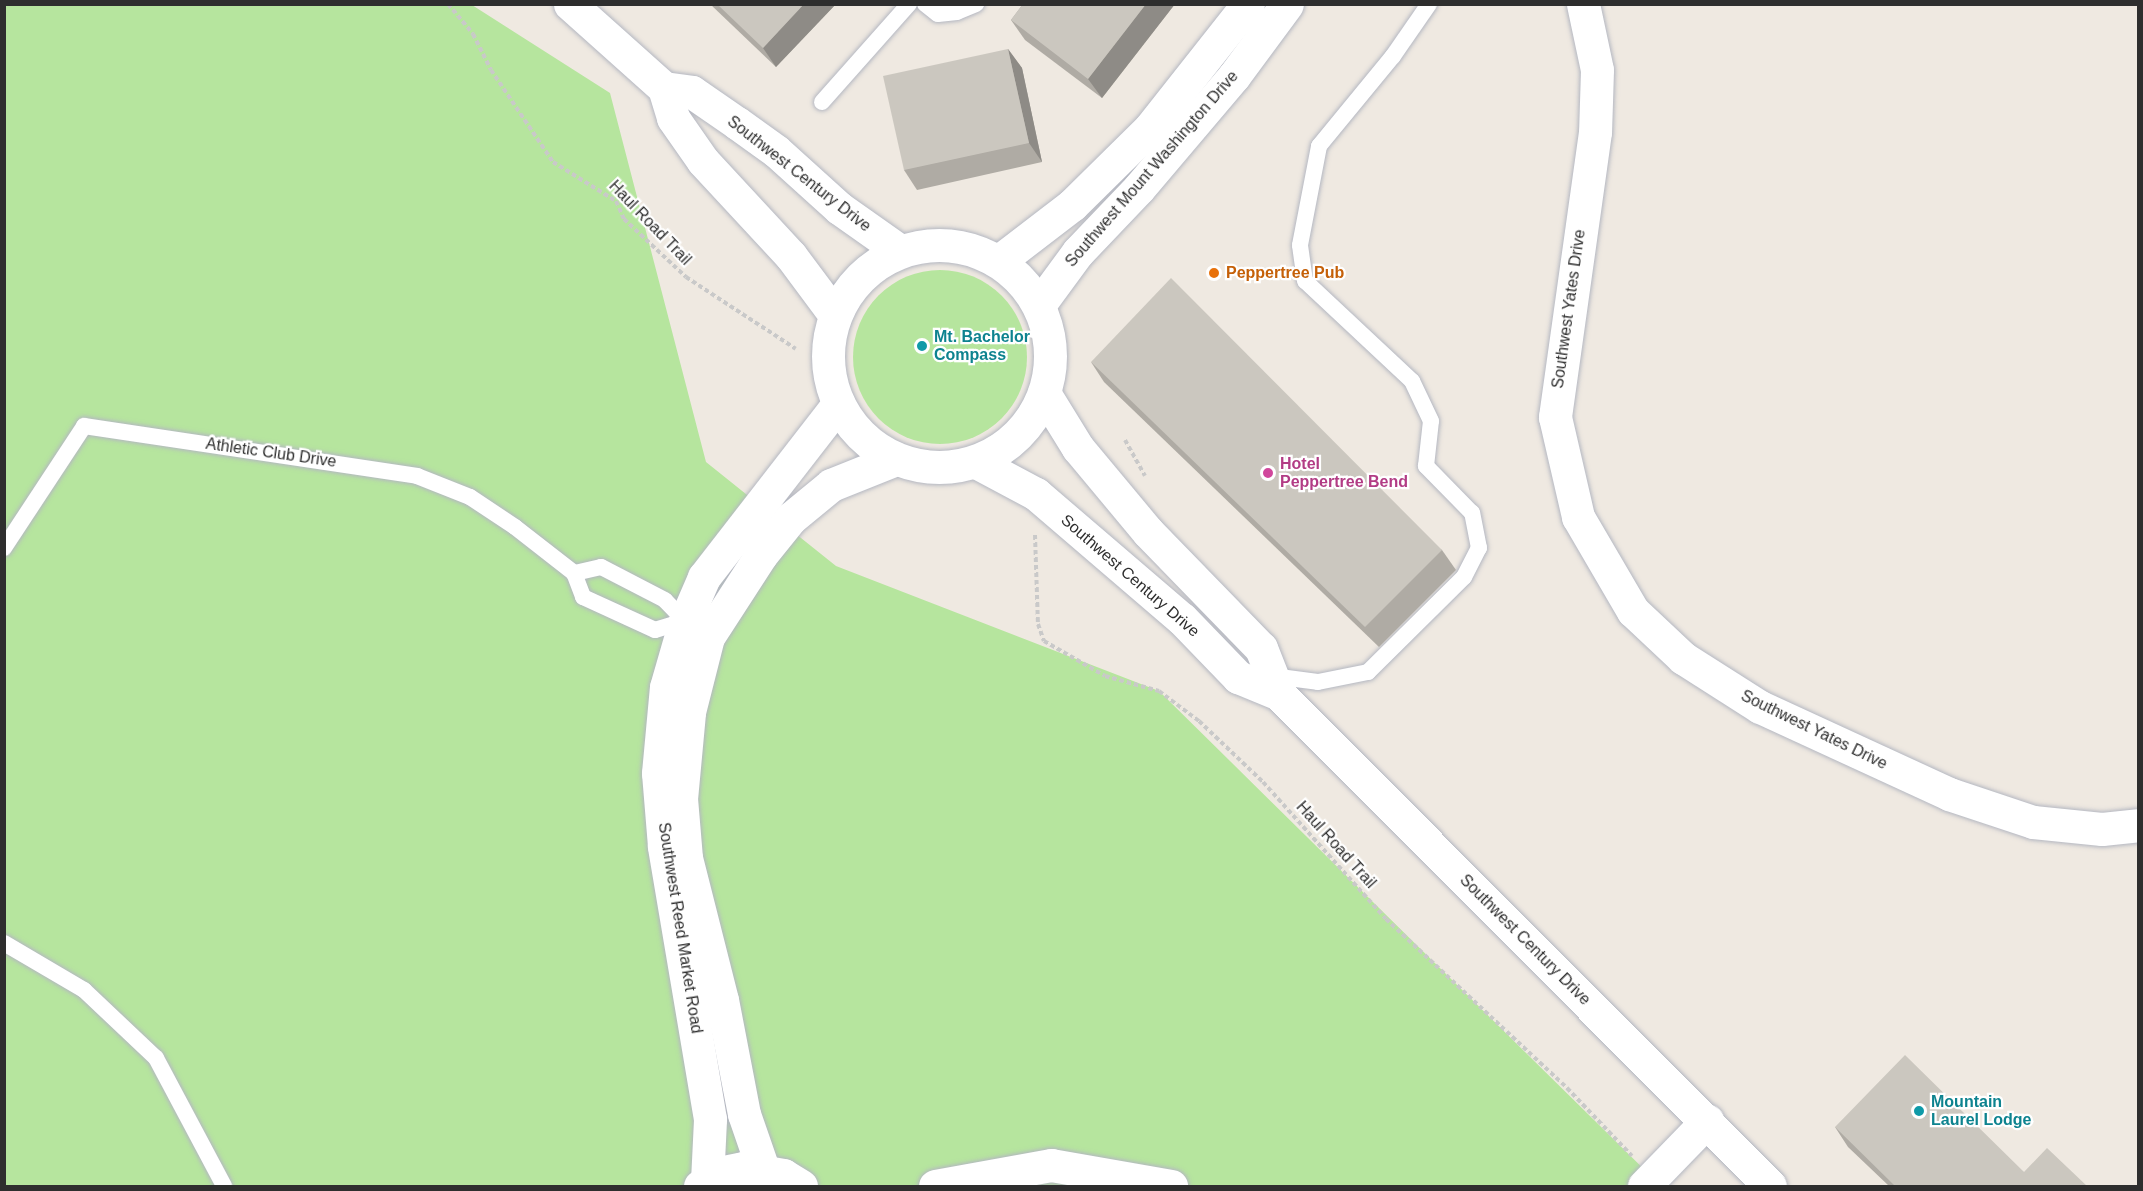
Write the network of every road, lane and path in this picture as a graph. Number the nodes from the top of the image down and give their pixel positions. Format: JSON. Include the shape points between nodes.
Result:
{"nodes":[{"id":1,"x":448,"y":4,"type":"edge"},
{"id":2,"x":570,"y":4,"type":"edge"},
{"id":3,"x":909,"y":4,"type":"edge"},
{"id":4,"x":925,"y":4,"type":"edge"},
{"id":5,"x":976,"y":4,"type":"edge"},
{"id":6,"x":1248,"y":4,"type":"edge"},
{"id":7,"x":1287,"y":4,"type":"edge"},
{"id":8,"x":1429,"y":4,"type":"edge"},
{"id":9,"x":1583,"y":4,"type":"edge"},
{"id":10,"x":664,"y":88,"type":"junction"},
{"id":11,"x":822,"y":102,"type":"dead end"},
{"id":12,"x":900,"y":250,"type":"junction"},
{"id":13,"x":999,"y":261,"type":"junction"},
{"id":14,"x":1039,"y":305,"type":"junction"},
{"id":15,"x":835,"y":315,"type":"junction"},
{"id":16,"x":796,"y":349,"type":"dead end"},
{"id":17,"x":1044,"y":393,"type":"junction"},
{"id":18,"x":838,"y":404,"type":"junction"},
{"id":19,"x":896,"y":459,"type":"junction"},
{"id":20,"x":976,"y":462,"type":"junction"},
{"id":21,"x":1034,"y":528,"type":"dead end"},
{"id":22,"x":4,"y":548,"type":"edge"},
{"id":23,"x":574,"y":573,"type":"junction"},
{"id":24,"x":685,"y":621,"type":"junction"},
{"id":25,"x":1276,"y":685,"type":"junction"},
{"id":26,"x":2139,"y":825,"type":"edge"},
{"id":27,"x":4,"y":943,"type":"edge"},
{"id":28,"x":1707,"y":1121,"type":"junction"},
{"id":29,"x":763,"y":1169,"type":"junction"},
{"id":30,"x":1091,"y":1181,"type":"edge"},
{"id":31,"x":1649,"y":1182,"type":"edge"},
{"id":32,"x":703,"y":1184,"type":"edge"},
{"id":33,"x":224,"y":1186,"type":"edge"},
{"id":34,"x":801,"y":1186,"type":"edge"},
{"id":35,"x":935,"y":1186,"type":"edge"},
{"id":36,"x":1171,"y":1186,"type":"edge"},
{"id":37,"x":1770,"y":1186,"type":"edge"}],
"edges":[{"from":1,"to":16,"type":"path","name":"Haul Road Trail","via":[[473,34],[491,70],[553,162],[616,201],[624,219],[686,277]]},
{"from":2,"to":10,"type":"main road"},
{"from":3,"to":11,"type":"lane"},
{"from":4,"to":5,"type":"lane","via":[[938,14]]},
{"from":6,"to":13,"type":"main road","name":"Southwest Mount Washington Drive","via":[[1150,128],[1072,205]]},
{"from":7,"to":14,"type":"main road","name":"Southwest Mount Washington Drive","via":[[1234,76],[1139,188],[1078,252]]},
{"from":8,"to":25,"type":"lane","via":[[1393,56],[1319,146],[1300,245],[1305,281],[1412,381],[1431,421],[1426,465],[1472,513],[1479,548],[1464,577],[1368,672]]},
{"from":9,"to":26,"type":"main road","name":"Southwest Yates Drive","via":[[1597,70],[1594,132],[1555,417],[1578,517],[1633,611],[1683,658],[1760,706],[1949,794],[2033,822],[2102,829]]},
{"from":10,"to":12,"type":"main road","name":"Southwest Century Drive","via":[[692,92],[776,151],[838,208]]},
{"from":10,"to":15,"type":"main road","via":[[673,118],[703,161],[791,256]]},
{"from":12,"to":13,"type":"main road","via":[[934,244],[956,246]]},
{"from":12,"to":15,"type":"main road","via":[[850,287]]},
{"from":13,"to":14,"type":"main road","via":[[1022,280]]},
{"from":14,"to":17,"type":"main road","via":[[1048,334],[1050,364]]},
{"from":15,"to":18,"type":"main road","via":[[828,344],[829,375]]},
{"from":17,"to":20,"type":"main road","via":[[1029,422],[1005,446]]},
{"from":17,"to":25,"type":"main road","name":"Southwest Century Drive","via":[[1078,448],[1148,531],[1261,648]]},
{"from":18,"to":19,"type":"main road","via":[[872,446]]},
{"from":18,"to":24,"type":"main road","name":"Southwest Reed Market Road","via":[[705,577]]},
{"from":19,"to":20,"type":"main road","via":[[922,467]]},
{"from":19,"to":29,"type":"main road","name":"Southwest Reed Market Road","via":[[831,485],[791,518],[761,555],[708,637],[689,712],[681,799],[686,858],[722,1000],[744,1114]]},
{"from":20,"to":25,"type":"main road","name":"Southwest Century Drive","via":[[1036,495],[1182,619],[1238,677]]},
{"from":21,"to":31,"type":"path","name":"Haul Road Trail","via":[[1038,550],[1038,624],[1044,641],[1105,676],[1159,691],[1199,721],[1263,782],[1386,919],[1567,1088]]},
{"from":22,"to":23,"type":"lane","name":"Athletic Club Drive","via":[[84,426],[417,476],[470,497]]},
{"from":23,"to":24,"type":"lane","via":[[601,567],[665,600]]},
{"from":23,"to":24,"type":"lane","name":"Athletic Club Drive","via":[[583,597],[629,619],[655,630]]},
{"from":24,"to":32,"type":"main road","name":"Southwest Reed Market Road","via":[[666,687],[658,773],[664,846],[710,1119]]},
{"from":25,"to":28,"type":"main road","name":"Southwest Century Drive"},
{"from":27,"to":33,"type":"lane","via":[[84,990],[156,1058]]},
{"from":28,"to":31,"type":"main road"},
{"from":28,"to":37,"type":"main road","name":"Southwest Century Drive"},
{"from":29,"to":32,"type":"main road","name":"Southwest Reed Market Road","via":[[724,1172]]},
{"from":29,"to":34,"type":"main road","name":"Southwest Reed Market Road"},
{"from":30,"to":35,"type":"main road","via":[[1051,1164]]},
{"from":30,"to":36,"type":"main road"}]}
